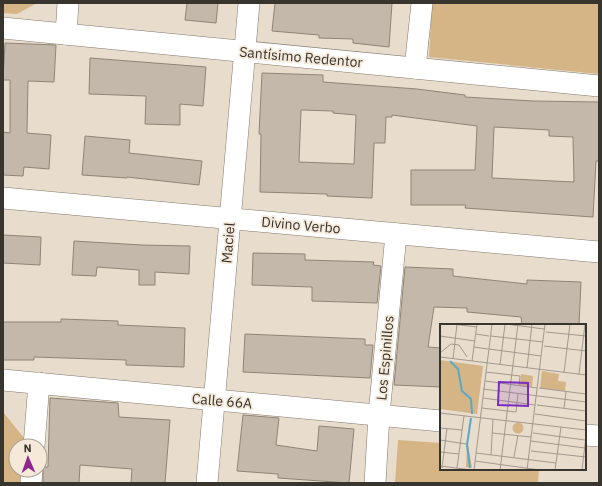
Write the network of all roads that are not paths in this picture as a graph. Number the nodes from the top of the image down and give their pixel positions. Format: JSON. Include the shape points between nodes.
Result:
{"nodes":[{"id":1,"x":68,"y":3,"type":"edge"},
{"id":2,"x":249,"y":3,"type":"edge"},
{"id":3,"x":422,"y":3,"type":"edge"},
{"id":4,"x":3,"y":28,"type":"edge"},
{"id":5,"x":66,"y":34,"type":"junction"},
{"id":6,"x":244,"y":52,"type":"junction"},
{"id":7,"x":415,"y":68,"type":"junction"},
{"id":8,"x":599,"y":86,"type":"edge"},
{"id":9,"x":3,"y":198,"type":"edge"},
{"id":10,"x":230,"y":219,"type":"junction"},
{"id":11,"x":396,"y":234,"type":"junction"},
{"id":12,"x":599,"y":252,"type":"edge"},
{"id":13,"x":3,"y":380,"type":"edge"},
{"id":14,"x":39,"y":383,"type":"junction"},
{"id":15,"x":214,"y":400,"type":"junction"},
{"id":16,"x":379,"y":415,"type":"junction"},
{"id":17,"x":440,"y":421,"type":"edge"},
{"id":18,"x":586,"y":435,"type":"edge"},
{"id":19,"x":599,"y":436,"type":"edge"},
{"id":20,"x":35,"y":438,"type":"edge"},
{"id":21,"x":207,"y":483,"type":"edge"},
{"id":22,"x":375,"y":483,"type":"edge"}],
"edges":[{"from":1,"to":5,"type":"street"},
{"from":2,"to":6,"type":"street","name":"Maciel"},
{"from":3,"to":7,"type":"street"},
{"from":4,"to":5,"type":"street","name":"Santísimo Redentor"},
{"from":5,"to":6,"type":"street","name":"Santísimo Redentor"},
{"from":6,"to":7,"type":"street","name":"Santísimo Redentor"},
{"from":6,"to":10,"type":"street","name":"Maciel"},
{"from":7,"to":8,"type":"street","name":"Santísimo Redentor"},
{"from":9,"to":10,"type":"street","name":"Divino Verbo"},
{"from":10,"to":11,"type":"street","name":"Divino Verbo"},
{"from":10,"to":15,"type":"street","name":"Maciel"},
{"from":11,"to":12,"type":"street","name":"Divino Verbo"},
{"from":11,"to":16,"type":"street","name":"Los Espinillos"},
{"from":13,"to":14,"type":"street","name":"Calle 66A"},
{"from":14,"to":15,"type":"street","name":"Calle 66A"},
{"from":14,"to":20,"type":"street"},
{"from":15,"to":16,"type":"street","name":"Calle 66A"},
{"from":15,"to":21,"type":"street","name":"Maciel"},
{"from":16,"to":17,"type":"street","name":"Calle 66A"},
{"from":16,"to":22,"type":"street","name":"Los Espinillos"},
{"from":18,"to":19,"type":"street"}]}
